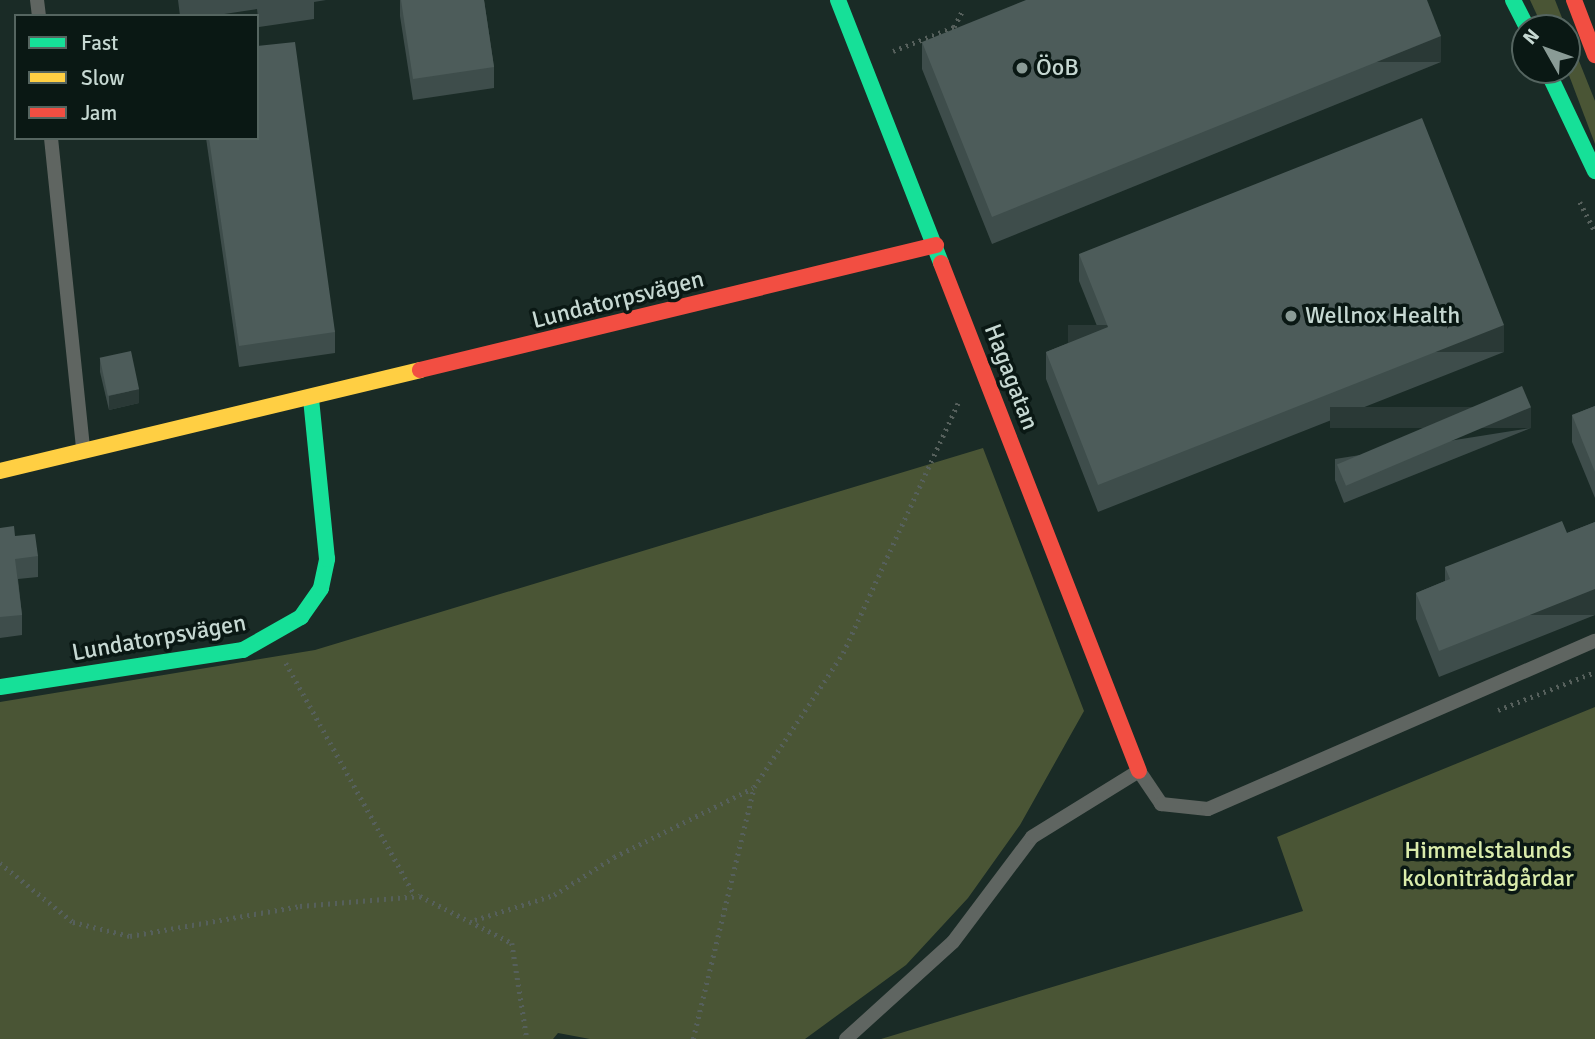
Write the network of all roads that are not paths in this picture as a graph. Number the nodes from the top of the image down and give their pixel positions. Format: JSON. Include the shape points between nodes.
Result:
{"nodes":[{"id":1,"x":838,"y":0,"type":"edge"},
{"id":2,"x":1574,"y":0,"type":"edge"},
{"id":3,"x":1595,"y":55,"type":"edge"},
{"id":4,"x":1554,"y":84,"type":"edge"},
{"id":5,"x":51,"y":140,"type":"edge"},
{"id":6,"x":1595,"y":171,"type":"edge"},
{"id":7,"x":936,"y":246,"type":"junction"},
{"id":8,"x":312,"y":398,"type":"junction"},
{"id":9,"x":84,"y":452,"type":"junction"},
{"id":10,"x":0,"y":471,"type":"edge"},
{"id":11,"x":1595,"y":641,"type":"edge"},
{"id":12,"x":0,"y":687,"type":"edge"},
{"id":13,"x":1139,"y":771,"type":"junction"},
{"id":14,"x":846,"y":1039,"type":"edge"}],
"edges":[{"from":1,"to":7,"type":"main road","name":"Hagagatan"},
{"from":2,"to":3,"type":"main road"},
{"from":4,"to":6,"type":"main road"},
{"from":5,"to":9,"type":"lane"},
{"from":7,"to":8,"type":"main road","name":"Lundatorpsvägen"},
{"from":7,"to":13,"type":"main road","name":"Hagagatan"},
{"from":8,"to":9,"type":"main road","name":"Lundatorpsvägen"},
{"from":8,"to":12,"type":"main road","name":"Lundatorpsvägen","via":[[327,559],[321,588],[301,617],[272,638],[243,650]]},
{"from":9,"to":10,"type":"main road","name":"Lundatorpsvägen"},
{"from":11,"to":13,"type":"lane","via":[[1208,809],[1161,804]]},
{"from":13,"to":14,"type":"lane","via":[[1032,836],[953,942]]}]}
